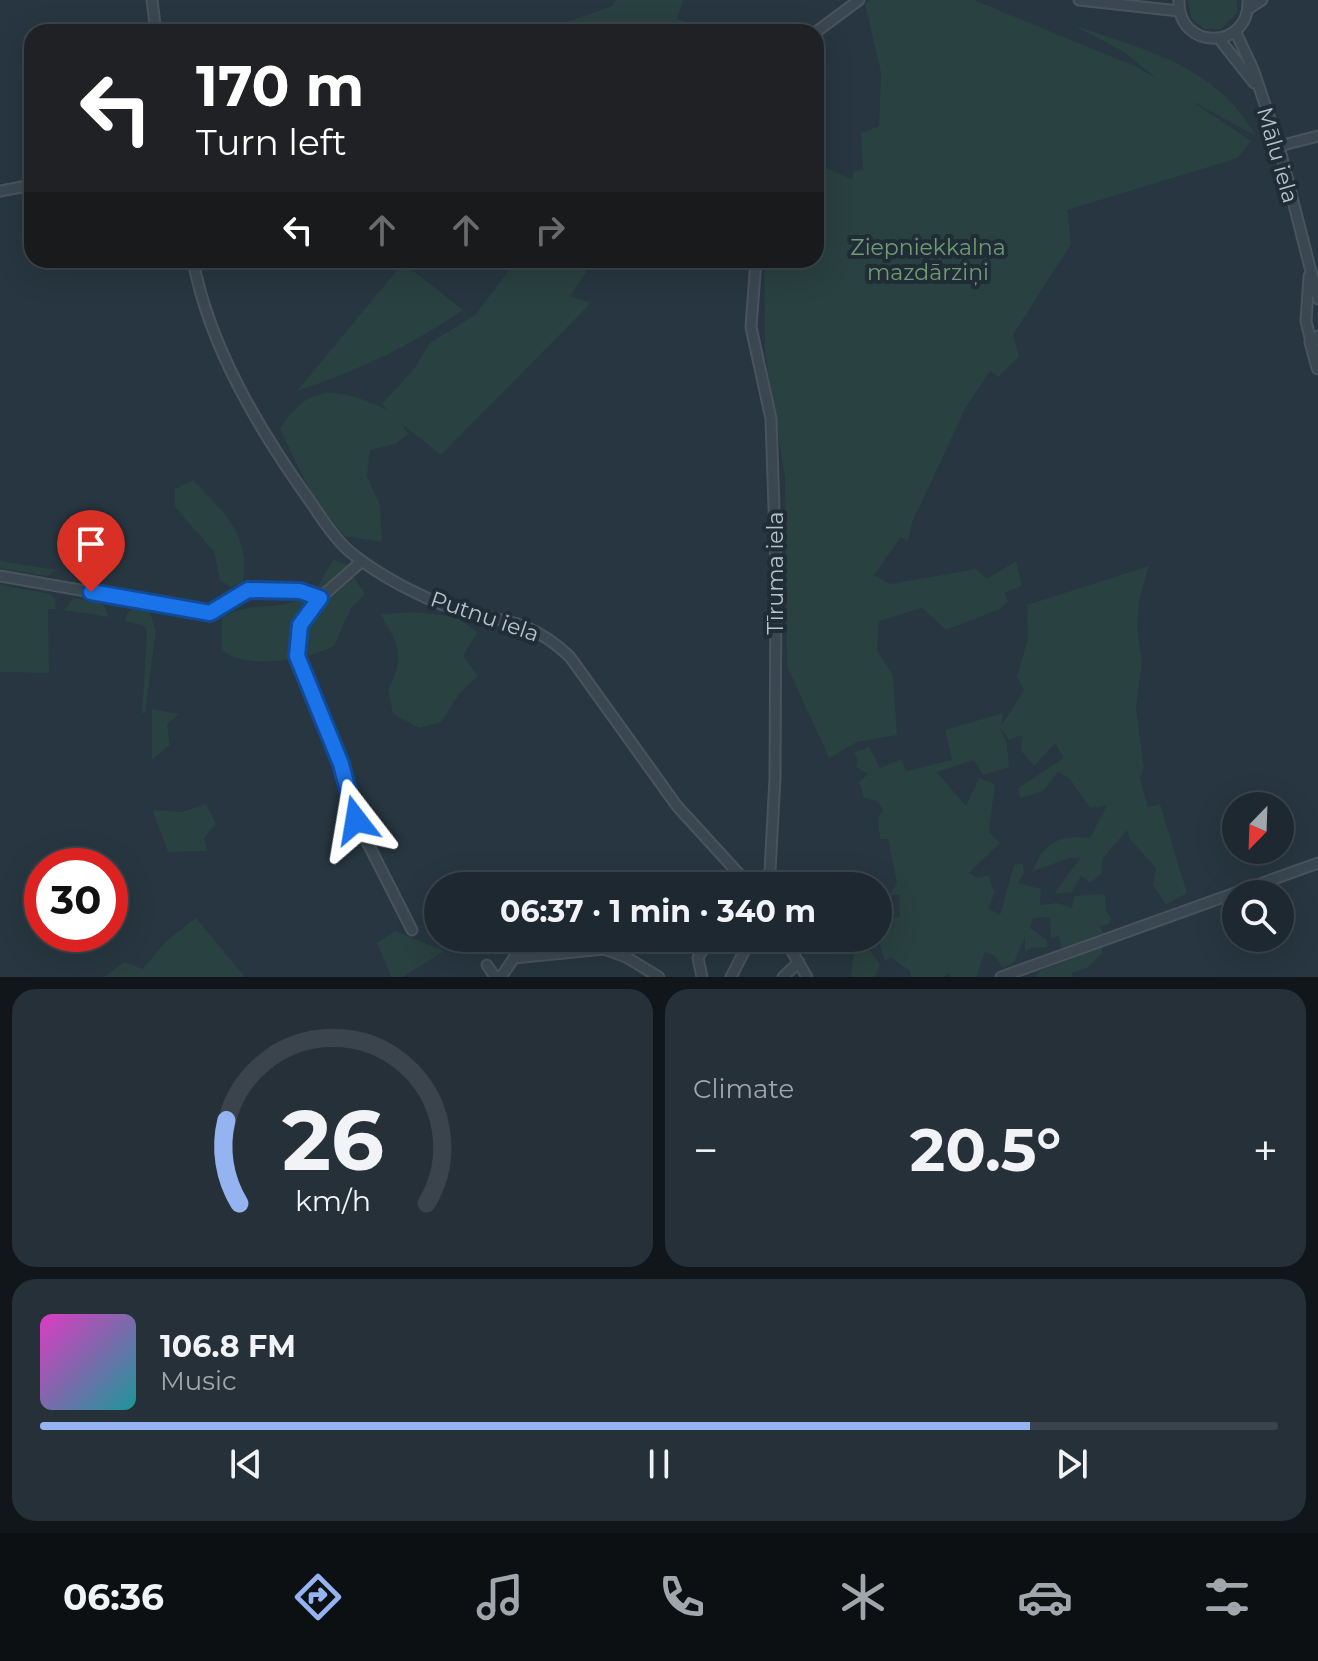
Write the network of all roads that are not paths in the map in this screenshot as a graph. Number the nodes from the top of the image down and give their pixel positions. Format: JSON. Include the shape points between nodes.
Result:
{"nodes":[{"id":1,"x":152,"y":0,"type":"edge"},
{"id":2,"x":859,"y":0,"type":"edge"},
{"id":3,"x":1079,"y":0,"type":"edge"},
{"id":4,"x":1179,"y":0,"type":"edge"},
{"id":5,"x":1262,"y":0,"type":"edge"},
{"id":6,"x":1248,"y":4,"type":"edge"},
{"id":7,"x":1179,"y":11,"type":"junction"},
{"id":8,"x":155,"y":24,"type":"edge"},
{"id":9,"x":824,"y":26,"type":"edge"},
{"id":10,"x":1236,"y":33,"type":"junction"},
{"id":11,"x":1220,"y":40,"type":"junction"},
{"id":12,"x":1256,"y":85,"type":"junction"},
{"id":13,"x":1318,"y":136,"type":"edge"},
{"id":14,"x":1279,"y":146,"type":"junction"},
{"id":15,"x":24,"y":186,"type":"edge"},
{"id":16,"x":0,"y":191,"type":"edge"},
{"id":17,"x":195,"y":268,"type":"edge"},
{"id":18,"x":755,"y":268,"type":"edge"},
{"id":19,"x":1309,"y":272,"type":"junction"},
{"id":20,"x":1318,"y":299,"type":"edge"},
{"id":21,"x":1314,"y":339,"type":"edge"},
{"id":22,"x":1318,"y":368,"type":"edge"},
{"id":23,"x":362,"y":561,"type":"junction"},
{"id":24,"x":0,"y":576,"type":"edge"},
{"id":25,"x":320,"y":598,"type":"junction"},
{"id":26,"x":1318,"y":863,"type":"edge"},
{"id":27,"x":732,"y":872,"type":"edge"},
{"id":28,"x":770,"y":872,"type":"edge"},
{"id":29,"x":412,"y":930,"type":"dead end"},
{"id":30,"x":701,"y":952,"type":"edge"},
{"id":31,"x":744,"y":952,"type":"edge"},
{"id":32,"x":793,"y":952,"type":"edge"},
{"id":33,"x":799,"y":962,"type":"junction"},
{"id":34,"x":487,"y":965,"type":"dead end"},
{"id":35,"x":495,"y":977,"type":"edge"},
{"id":36,"x":501,"y":977,"type":"edge"},
{"id":37,"x":659,"y":977,"type":"edge"},
{"id":38,"x":702,"y":977,"type":"edge"},
{"id":39,"x":731,"y":977,"type":"edge"},
{"id":40,"x":783,"y":977,"type":"edge"},
{"id":41,"x":807,"y":977,"type":"edge"},
{"id":42,"x":1001,"y":977,"type":"edge"}],
"edges":[{"from":1,"to":8,"type":"street"},
{"from":2,"to":9,"type":"street"},
{"from":3,"to":7,"type":"street"},
{"from":4,"to":7,"type":"street"},
{"from":5,"to":6,"type":"street"},
{"from":6,"to":10,"type":"street"},
{"from":7,"to":11,"type":"street","via":[[1189,31]]},
{"from":10,"to":11,"type":"street"},
{"from":10,"to":12,"type":"street","name":"Mālu iela"},
{"from":11,"to":12,"type":"street","name":"Mālu iela"},
{"from":12,"to":14,"type":"street","name":"Mālu iela"},
{"from":13,"to":14,"type":"street"},
{"from":14,"to":19,"type":"street","name":"Mālu iela"},
{"from":15,"to":16,"type":"street"},
{"from":17,"to":23,"type":"street","name":"Putnu iela","via":[[213,326],[263,428],[338,540]]},
{"from":18,"to":28,"type":"street","name":"Tīruma iela","via":[[751,327],[771,419],[776,567]]},
{"from":19,"to":20,"type":"street","name":"Mālu iela"},
{"from":19,"to":21,"type":"street","name":"Mālu iela","via":[[1306,321]]},
{"from":21,"to":22,"type":"street","name":"Mālu iela"},
{"from":23,"to":25,"type":"street"},
{"from":23,"to":27,"type":"street","name":"Putnu iela","via":[[438,603],[523,624],[555,643]]},
{"from":24,"to":25,"type":"street","via":[[210,613],[248,590],[300,591]]},
{"from":25,"to":29,"type":"street","via":[[300,625],[297,656],[341,764],[356,820]]},
{"from":26,"to":42,"type":"street"},
{"from":30,"to":38,"type":"street"},
{"from":31,"to":39,"type":"street"},
{"from":32,"to":33,"type":"street"},
{"from":33,"to":40,"type":"street"},
{"from":33,"to":41,"type":"street"},
{"from":34,"to":35,"type":"street"},
{"from":36,"to":37,"type":"street","via":[[514,958],[604,949]]}]}
